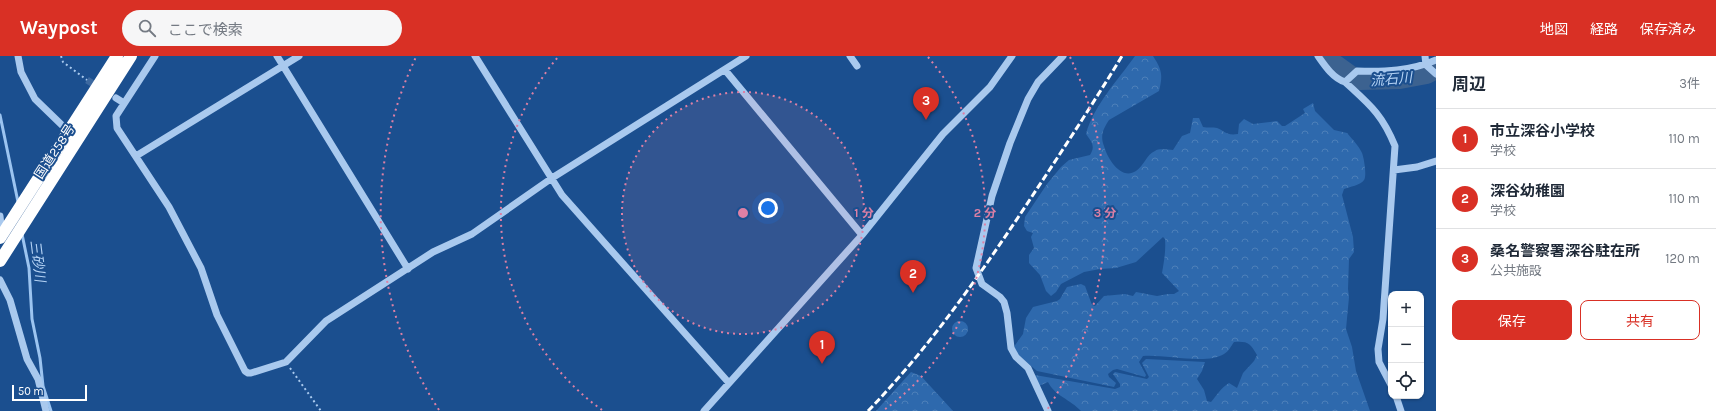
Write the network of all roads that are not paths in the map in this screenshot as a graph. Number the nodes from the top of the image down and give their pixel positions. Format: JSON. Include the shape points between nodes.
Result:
{"nodes":[{"id":1,"x":18,"y":56,"type":"edge"},
{"id":2,"x":117,"y":56,"type":"edge"},
{"id":3,"x":132,"y":56,"type":"edge"},
{"id":4,"x":155,"y":56,"type":"edge"},
{"id":5,"x":277,"y":56,"type":"edge"},
{"id":6,"x":299,"y":56,"type":"edge"},
{"id":7,"x":475,"y":56,"type":"edge"},
{"id":8,"x":746,"y":56,"type":"edge"},
{"id":9,"x":850,"y":56,"type":"edge"},
{"id":10,"x":1012,"y":56,"type":"edge"},
{"id":11,"x":1063,"y":56,"type":"edge"},
{"id":12,"x":1318,"y":56,"type":"edge"},
{"id":13,"x":1424,"y":56,"type":"edge"},
{"id":14,"x":1436,"y":60,"type":"edge"},
{"id":15,"x":1426,"y":65,"type":"junction"},
{"id":16,"x":283,"y":66,"type":"junction"},
{"id":17,"x":857,"y":66,"type":"dead end"},
{"id":18,"x":725,"y":70,"type":"junction"},
{"id":19,"x":1436,"y":74,"type":"edge"},
{"id":20,"x":1345,"y":82,"type":"junction"},
{"id":21,"x":116,"y":98,"type":"tunnel mouth"},
{"id":22,"x":124,"y":103,"type":"junction"},
{"id":23,"x":68,"y":131,"type":"junction"},
{"id":24,"x":136,"y":156,"type":"junction"},
{"id":25,"x":1436,"y":161,"type":"edge"},
{"id":26,"x":1394,"y":170,"type":"junction"},
{"id":27,"x":552,"y":178,"type":"junction"},
{"id":28,"x":0,"y":216,"type":"edge"},
{"id":29,"x":862,"y":234,"type":"junction"},
{"id":30,"x":1,"y":237,"type":"edge"},
{"id":31,"x":0,"y":261,"type":"edge"},
{"id":32,"x":408,"y":269,"type":"junction"},
{"id":33,"x":0,"y":280,"type":"edge"},
{"id":34,"x":1388,"y":379,"type":"edge"},
{"id":35,"x":729,"y":383,"type":"junction"},
{"id":36,"x":1397,"y":399,"type":"edge"},
{"id":37,"x":46,"y":411,"type":"edge"},
{"id":38,"x":704,"y":411,"type":"edge"},
{"id":39,"x":1048,"y":411,"type":"edge"},
{"id":40,"x":1401,"y":411,"type":"edge"}],
"edges":[{"from":1,"to":23,"type":"street","via":[[21,72],[35,99]]},
{"from":2,"to":23,"type":"highway","name":"国道258号"},
{"from":3,"to":31,"type":"highway","name":"国道258号"},
{"from":4,"to":22,"type":"street"},
{"from":5,"to":16,"type":"street"},
{"from":6,"to":16,"type":"street"},
{"from":7,"to":27,"type":"street"},
{"from":8,"to":18,"type":"street"},
{"from":9,"to":17,"type":"street"},
{"from":10,"to":29,"type":"street","via":[[990,87],[943,134]]},
{"from":11,"to":39,"type":"street","via":[[1038,82],[1010,143],[992,196],[976,268],[982,284],[1004,302],[1013,353],[1028,368]]},
{"from":12,"to":20,"type":"street","via":[[1326,68]]},
{"from":13,"to":15,"type":"street"},
{"from":14,"to":15,"type":"street"},
{"from":15,"to":19,"type":"street"},
{"from":15,"to":20,"type":"street","via":[[1391,72],[1357,71]]},
{"from":16,"to":24,"type":"street"},
{"from":16,"to":32,"type":"street"},
{"from":18,"to":27,"type":"street"},
{"from":18,"to":29,"type":"street"},
{"from":20,"to":26,"type":"street","via":[[1376,110],[1387,127],[1395,146]]},
{"from":21,"to":22,"type":"street"},
{"from":22,"to":24,"type":"street","via":[[116,116],[118,128]]},
{"from":23,"to":30,"type":"highway","name":"国道258号"},
{"from":24,"to":32,"type":"street","via":[[169,207],[202,268],[217,315],[248,373],[286,362],[326,321]]},
{"from":25,"to":26,"type":"street","via":[[1418,167]]},
{"from":26,"to":34,"type":"street","via":[[1383,320],[1378,349],[1379,362]]},
{"from":27,"to":32,"type":"street","via":[[472,234],[433,252]]},
{"from":27,"to":35,"type":"street","via":[[562,195]]},
{"from":28,"to":30,"type":"street"},
{"from":29,"to":35,"type":"street"},
{"from":33,"to":37,"type":"street","via":[[10,300],[27,359],[38,379]]},
{"from":35,"to":38,"type":"street"},
{"from":36,"to":40,"type":"street"}]}
